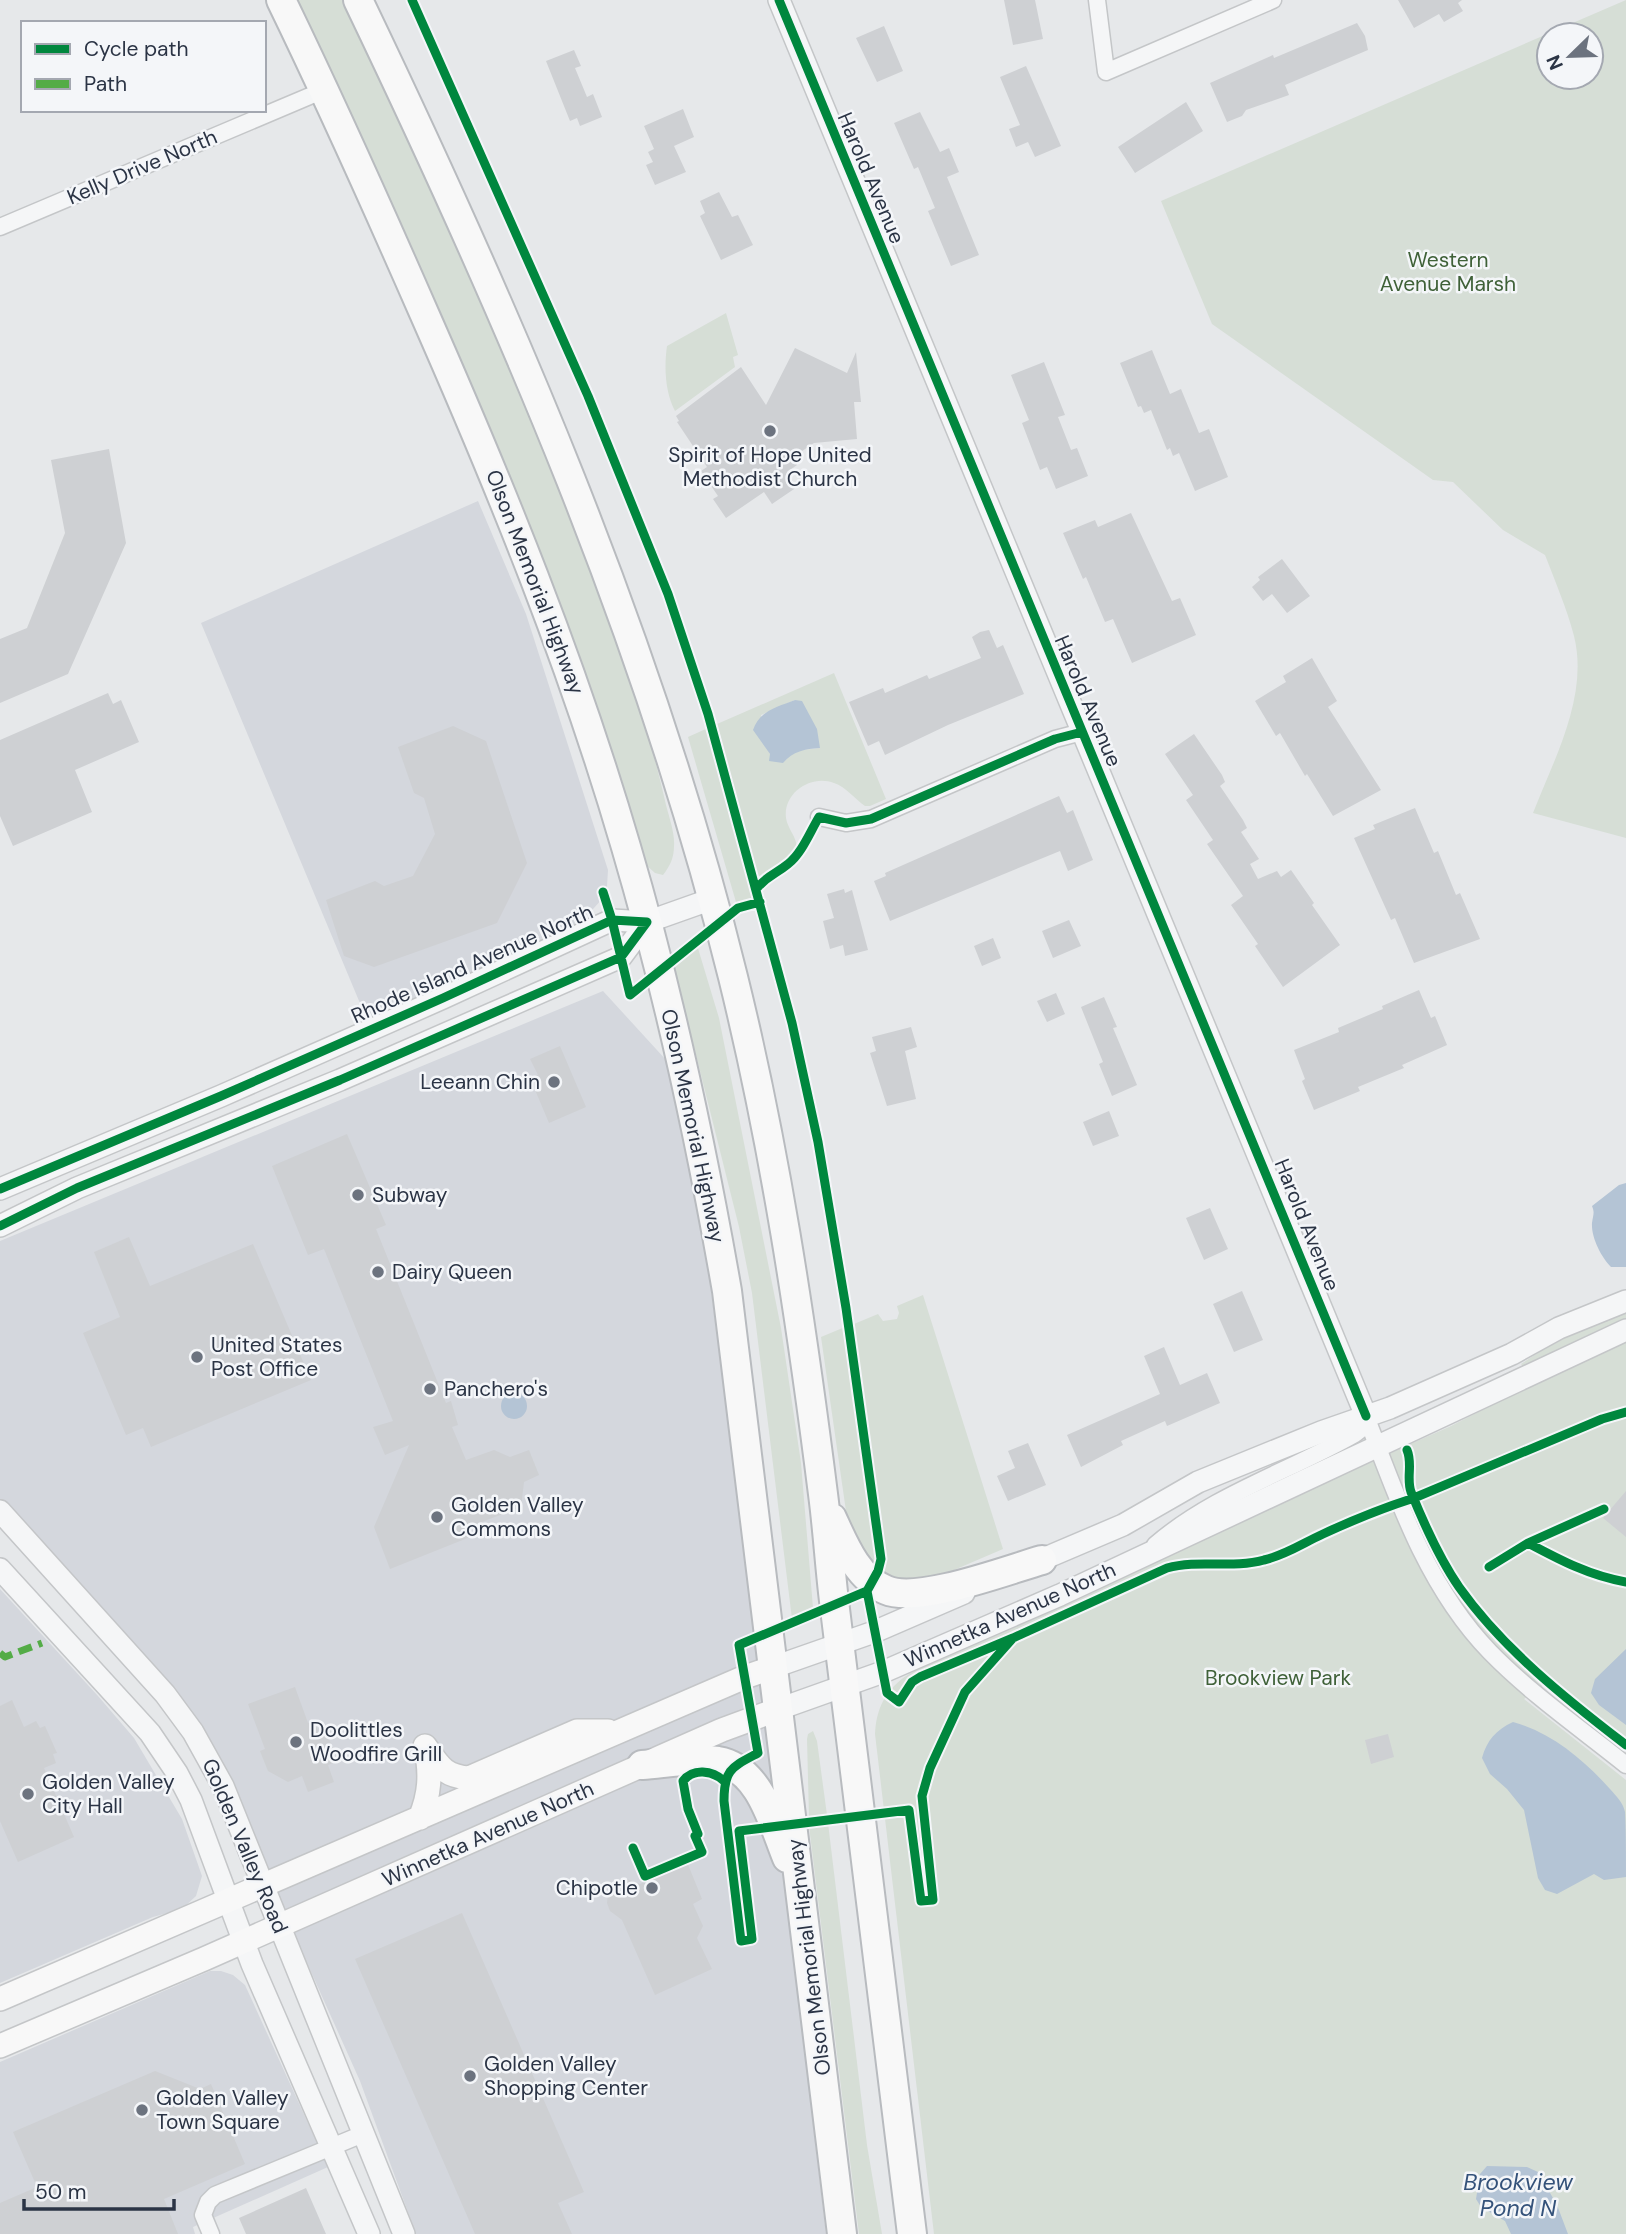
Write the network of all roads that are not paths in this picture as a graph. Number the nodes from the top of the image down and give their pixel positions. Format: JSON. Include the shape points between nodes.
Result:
{"nodes":[{"id":1,"x":281,"y":0,"type":"edge"},
{"id":2,"x":358,"y":0,"type":"edge"},
{"id":3,"x":779,"y":0,"type":"edge"},
{"id":4,"x":1097,"y":0,"type":"edge"},
{"id":5,"x":1273,"y":0,"type":"edge"},
{"id":6,"x":324,"y":90,"type":"junction"},
{"id":7,"x":0,"y":227,"type":"edge"},
{"id":8,"x":1082,"y":732,"type":"junction"},
{"id":9,"x":819,"y":817,"type":"dead end"},
{"id":10,"x":712,"y":899,"type":"junction"},
{"id":11,"x":647,"y":922,"type":"junction"},
{"id":12,"x":0,"y":1189,"type":"edge"},
{"id":13,"x":0,"y":1226,"type":"edge"},
{"id":14,"x":1626,"y":1301,"type":"edge"},
{"id":15,"x":1626,"y":1330,"type":"edge"},
{"id":16,"x":1366,"y":1416,"type":"junction"},
{"id":17,"x":1377,"y":1446,"type":"junction"},
{"id":18,"x":824,"y":1500,"type":"junction"},
{"id":19,"x":0,"y":1511,"type":"edge"},
{"id":20,"x":1143,"y":1556,"type":"junction"},
{"id":21,"x":1042,"y":1560,"type":"junction"},
{"id":22,"x":0,"y":1569,"type":"edge"},
{"id":23,"x":840,"y":1645,"type":"junction"},
{"id":24,"x":774,"y":1667,"type":"junction"},
{"id":25,"x":845,"y":1685,"type":"junction"},
{"id":26,"x":779,"y":1709,"type":"junction"},
{"id":27,"x":621,"y":1730,"type":"junction"},
{"id":28,"x":642,"y":1765,"type":"junction"},
{"id":29,"x":1626,"y":1765,"type":"edge"},
{"id":30,"x":420,"y":1818,"type":"junction"},
{"id":31,"x":263,"y":1886,"type":"junction"},
{"id":32,"x":800,"y":1891,"type":"junction"},
{"id":33,"x":230,"y":1901,"type":"junction"},
{"id":34,"x":279,"y":1926,"type":"junction"},
{"id":35,"x":244,"y":1941,"type":"junction"},
{"id":36,"x":0,"y":1999,"type":"edge"},
{"id":37,"x":0,"y":2046,"type":"edge"},
{"id":38,"x":363,"y":2134,"type":"junction"},
{"id":39,"x":330,"y":2147,"type":"junction"},
{"id":40,"x":211,"y":2234,"type":"edge"},
{"id":41,"x":369,"y":2234,"type":"edge"},
{"id":42,"x":404,"y":2234,"type":"edge"},
{"id":43,"x":842,"y":2234,"type":"edge"},
{"id":44,"x":912,"y":2234,"type":"edge"}],
"edges":[{"from":1,"to":6,"type":"highway","name":"Olson Memorial Highway"},
{"from":2,"to":10,"type":"highway","via":[[505,324],[596,544],[657,713]]},
{"from":3,"to":8,"type":"street","name":"Harold Avenue"},
{"from":4,"to":5,"type":"street","via":[[1106,72]]},
{"from":6,"to":7,"type":"street","name":"Kelly Drive North"},
{"from":6,"to":11,"type":"highway","name":"Olson Memorial Highway","via":[[540,587]]},
{"from":8,"to":9,"type":"street","via":[[1055,739],[871,819],[846,823]]},
{"from":8,"to":16,"type":"street","name":"Harold Avenue"},
{"from":10,"to":11,"type":"street","name":"Rhode Island Avenue North"},
{"from":10,"to":18,"type":"highway","via":[[774,1165]]},
{"from":11,"to":12,"type":"street","name":"Rhode Island Avenue North","via":[[612,920],[221,1096]]},
{"from":11,"to":13,"type":"street","via":[[621,957],[359,1072],[76,1188]]},
{"from":11,"to":24,"type":"highway","name":"Olson Memorial Highway","via":[[705,1169],[727,1291]]},
{"from":14,"to":16,"type":"street","name":"Winnetka Avenue North"},
{"from":15,"to":17,"type":"street","name":"Winnetka Avenue North"},
{"from":16,"to":17,"type":"street"},
{"from":16,"to":20,"type":"street","via":[[1364,1427],[1355,1434],[1205,1508]]},
{"from":16,"to":21,"type":"street","name":"Winnetka Avenue North","via":[[1198,1482],[1123,1525]]},
{"from":17,"to":20,"type":"street","name":"Winnetka Avenue North"},
{"from":17,"to":29,"type":"street","via":[[1413,1535],[1469,1628],[1524,1683]]},
{"from":18,"to":21,"type":"highway","via":[[855,1562],[885,1590],[929,1591]]},
{"from":18,"to":23,"type":"highway"},
{"from":19,"to":31,"type":"street","name":"Golden Valley Road","via":[[151,1677],[193,1732],[223,1786]]},
{"from":20,"to":25,"type":"street","name":"Winnetka Avenue North"},
{"from":21,"to":23,"type":"street","name":"Winnetka Avenue North"},
{"from":22,"to":33,"type":"street","name":"Golden Valley Road","via":[[164,1752],[191,1800]]},
{"from":23,"to":24,"type":"street","name":"Winnetka Avenue North"},
{"from":23,"to":25,"type":"highway"},
{"from":24,"to":26,"type":"highway","name":"Olson Memorial Highway"},
{"from":24,"to":27,"type":"main road","name":"Winnetka Avenue North"},
{"from":25,"to":26,"type":"street","name":"Winnetka Avenue North"},
{"from":25,"to":44,"type":"highway"},
{"from":26,"to":28,"type":"main road","name":"Winnetka Avenue North"},
{"from":26,"to":32,"type":"highway","name":"Olson Memorial Highway"},
{"from":27,"to":30,"type":"main road","name":"Winnetka Avenue North"},
{"from":27,"to":30,"type":"main road","via":[[577,1731],[469,1778],[453,1777],[442,1769],[425,1745],[430,1782]]},
{"from":28,"to":32,"type":"highway","via":[[701,1760],[741,1771],[761,1797]]},
{"from":28,"to":34,"type":"main road","name":"Winnetka Avenue North"},
{"from":30,"to":31,"type":"main road","name":"Winnetka Avenue North"},
{"from":31,"to":33,"type":"main road","name":"Winnetka Avenue North"},
{"from":31,"to":34,"type":"street","name":"Golden Valley Road"},
{"from":32,"to":43,"type":"highway","name":"Olson Memorial Highway"},
{"from":33,"to":35,"type":"street","name":"Golden Valley Road"},
{"from":33,"to":36,"type":"main road","name":"Winnetka Avenue North"},
{"from":34,"to":35,"type":"main road","name":"Winnetka Avenue North"},
{"from":34,"to":38,"type":"street","name":"Golden Valley Road"},
{"from":35,"to":37,"type":"main road","name":"Winnetka Avenue North"},
{"from":35,"to":39,"type":"street","name":"Golden Valley Road"},
{"from":38,"to":39,"type":"street"},
{"from":38,"to":42,"type":"street","name":"Golden Valley Road"},
{"from":39,"to":40,"type":"street","via":[[215,2195],[203,2215]]},
{"from":39,"to":41,"type":"street","name":"Golden Valley Road"}]}
